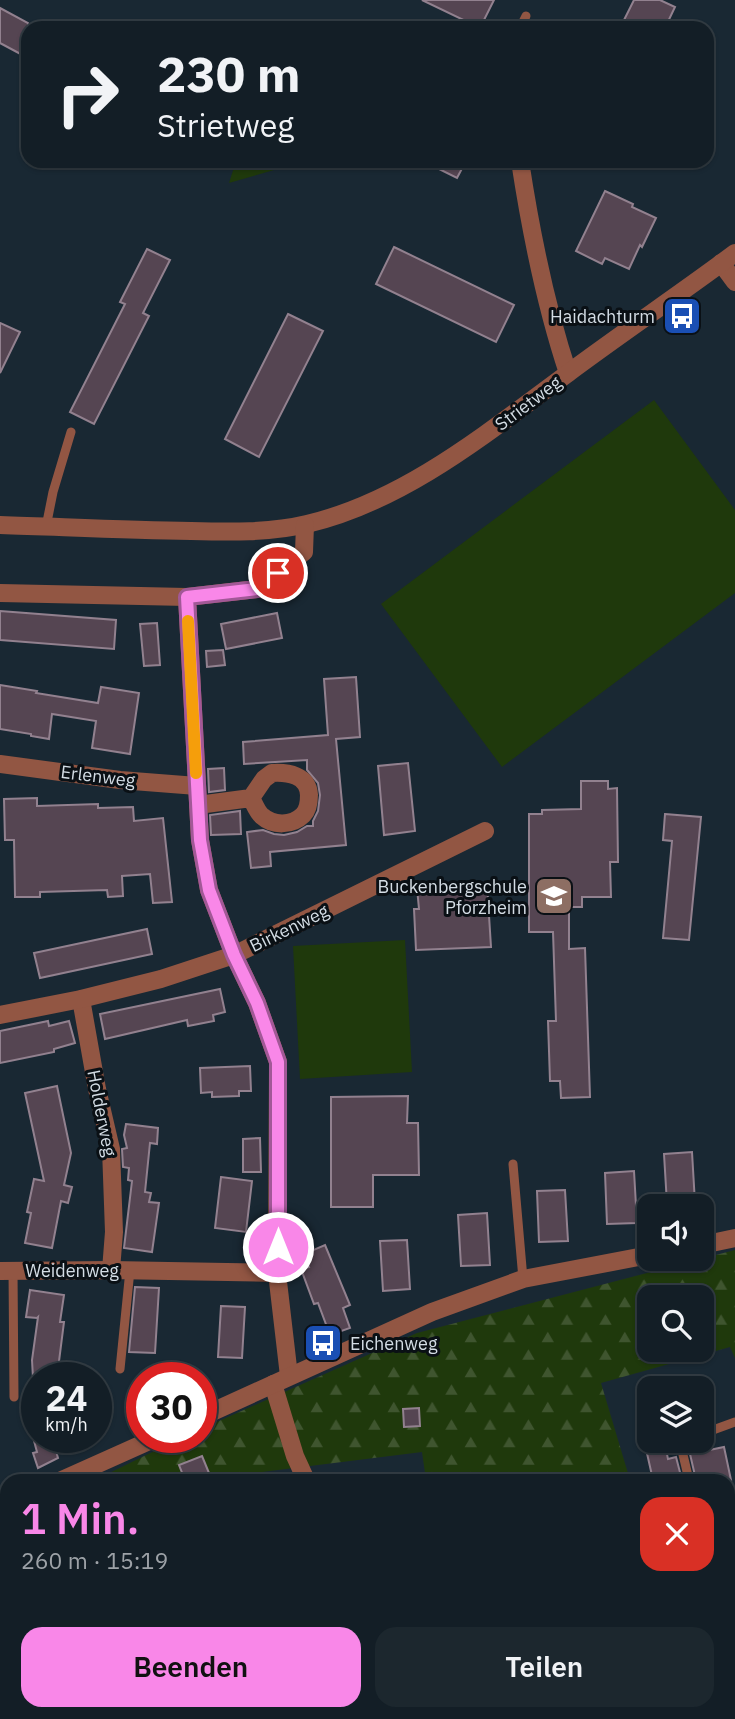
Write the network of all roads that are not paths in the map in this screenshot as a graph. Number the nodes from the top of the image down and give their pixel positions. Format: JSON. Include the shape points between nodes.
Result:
{"nodes":[{"id":1,"x":526,"y":16,"type":"dead end"},
{"id":2,"x":524,"y":21,"type":"edge"},
{"id":3,"x":521,"y":168,"type":"edge"},
{"id":4,"x":728,"y":258,"type":"edge"},
{"id":5,"x":735,"y":282,"type":"edge"},
{"id":6,"x":568,"y":373,"type":"junction"},
{"id":7,"x":71,"y":432,"type":"dead end"},
{"id":8,"x":0,"y":525,"type":"edge"},
{"id":9,"x":305,"y":525,"type":"junction"},
{"id":10,"x":46,"y":527,"type":"junction"},
{"id":11,"x":0,"y":593,"type":"edge"},
{"id":12,"x":187,"y":597,"type":"junction"},
{"id":13,"x":0,"y":764,"type":"edge"},
{"id":14,"x":197,"y":786,"type":"junction"},
{"id":15,"x":251,"y":798,"type":"dead end"},
{"id":16,"x":198,"y":805,"type":"junction"},
{"id":17,"x":485,"y":831,"type":"dead end"},
{"id":18,"x":234,"y":955,"type":"junction"},
{"id":19,"x":81,"y":999,"type":"junction"},
{"id":20,"x":0,"y":1015,"type":"edge"},
{"id":21,"x":513,"y":1164,"type":"dead end"},
{"id":22,"x":735,"y":1238,"type":"edge"},
{"id":23,"x":714,"y":1242,"type":"edge"},
{"id":24,"x":637,"y":1257,"type":"edge"},
{"id":25,"x":111,"y":1270,"type":"junction"},
{"id":26,"x":131,"y":1270,"type":"junction"},
{"id":27,"x":6,"y":1271,"type":"edge"},
{"id":28,"x":278,"y":1273,"type":"junction"},
{"id":29,"x":523,"y":1279,"type":"junction"},
{"id":30,"x":120,"y":1369,"type":"dead end"},
{"id":31,"x":281,"y":1380,"type":"junction"},
{"id":32,"x":14,"y":1396,"type":"dead end"},
{"id":33,"x":217,"y":1410,"type":"edge"},
{"id":34,"x":735,"y":1422,"type":"edge"},
{"id":35,"x":714,"y":1430,"type":"edge"},
{"id":36,"x":126,"y":1451,"type":"edge"},
{"id":37,"x":683,"y":1453,"type":"edge"},
{"id":38,"x":75,"y":1474,"type":"edge"},
{"id":39,"x":303,"y":1474,"type":"edge"},
{"id":40,"x":688,"y":1474,"type":"edge"}],
"edges":[{"from":1,"to":2,"type":"lane"},
{"from":3,"to":6,"type":"street","via":[[543,288]]},
{"from":4,"to":5,"type":"street"},
{"from":4,"to":6,"type":"street","name":"Strietweg"},
{"from":6,"to":9,"type":"street","name":"Strietweg","via":[[416,479]]},
{"from":7,"to":10,"type":"lane"},
{"from":8,"to":10,"type":"street","name":"Strietweg"},
{"from":9,"to":10,"type":"street","name":"Strietweg","via":[[223,532]]},
{"from":9,"to":12,"type":"street","via":[[304,552],[257,589]]},
{"from":11,"to":12,"type":"street"},
{"from":12,"to":14,"type":"street"},
{"from":13,"to":14,"type":"street","name":"Erlenweg"},
{"from":14,"to":16,"type":"street"},
{"from":15,"to":16,"type":"street"},
{"from":16,"to":18,"type":"street","via":[[209,890]]},
{"from":17,"to":18,"type":"street","name":"Birkenweg"},
{"from":18,"to":19,"type":"street","name":"Birkenweg"},
{"from":18,"to":28,"type":"street","via":[[278,1062]]},
{"from":19,"to":20,"type":"street","name":"Birkenweg"},
{"from":19,"to":25,"type":"street","name":"Holderweg","via":[[111,1149]]},
{"from":21,"to":29,"type":"lane"},
{"from":22,"to":23,"type":"street"},
{"from":24,"to":29,"type":"street"},
{"from":25,"to":26,"type":"street","name":"Weidenweg"},
{"from":25,"to":27,"type":"street","name":"Weidenweg"},
{"from":26,"to":28,"type":"street","name":"Weidenweg"},
{"from":26,"to":30,"type":"lane","name":"Weidenweg"},
{"from":27,"to":32,"type":"lane","name":"Weidenweg"},
{"from":28,"to":31,"type":"street"},
{"from":29,"to":31,"type":"street","via":[[432,1312]]},
{"from":31,"to":33,"type":"street"},
{"from":31,"to":39,"type":"street","via":[[295,1456]]},
{"from":34,"to":35,"type":"lane"},
{"from":36,"to":38,"type":"street"},
{"from":37,"to":40,"type":"lane"}]}
